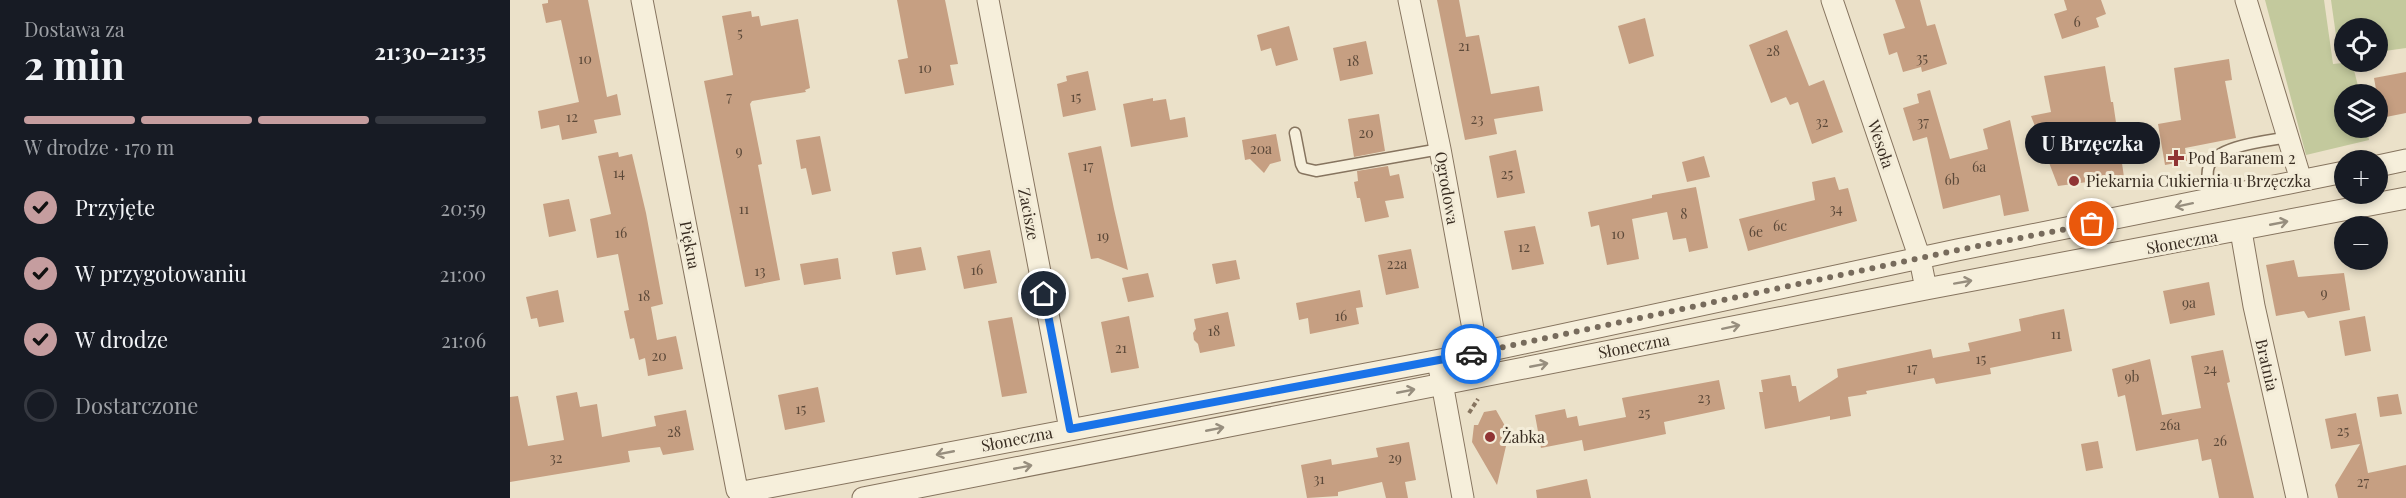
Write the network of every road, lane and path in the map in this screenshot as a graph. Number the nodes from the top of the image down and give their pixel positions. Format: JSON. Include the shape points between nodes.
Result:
{"nodes":[{"id":1,"x":642,"y":0,"type":"edge"},
{"id":2,"x":988,"y":0,"type":"edge"},
{"id":3,"x":1409,"y":0,"type":"edge"},
{"id":4,"x":1832,"y":0,"type":"edge"},
{"id":5,"x":2246,"y":0,"type":"edge"},
{"id":6,"x":1295,"y":133,"type":"dead end"},
{"id":7,"x":2289,"y":137,"type":"junction"},
{"id":8,"x":1440,"y":149,"type":"junction"},
{"id":9,"x":2406,"y":160,"type":"edge"},
{"id":10,"x":2388,"y":164,"type":"edge"},
{"id":11,"x":2334,"y":174,"type":"edge"},
{"id":12,"x":2301,"y":180,"type":"junction"},
{"id":13,"x":2406,"y":198,"type":"edge"},
{"id":14,"x":2212,"y":200,"type":"junction"},
{"id":15,"x":2241,"y":231,"type":"junction"},
{"id":16,"x":1920,"y":259,"type":"junction"},
{"id":17,"x":1926,"y":289,"type":"junction"},
{"id":18,"x":1477,"y":353,"type":"junction"},
{"id":19,"x":1438,"y":361,"type":"junction"},
{"id":20,"x":1482,"y":376,"type":"junction"},
{"id":21,"x":1443,"y":384,"type":"junction"},
{"id":22,"x":1070,"y":429,"type":"junction"},
{"id":23,"x":736,"y":495,"type":"edge"},
{"id":24,"x":863,"y":498,"type":"edge"},
{"id":25,"x":1463,"y":498,"type":"edge"},
{"id":26,"x":2297,"y":498,"type":"edge"}],
"edges":[{"from":1,"to":23,"type":"street","name":"Piękna"},
{"from":2,"to":22,"type":"street","name":"Zacisze"},
{"from":3,"to":8,"type":"street","name":"Ogrodowa"},
{"from":4,"to":16,"type":"street","name":"Wesoła"},
{"from":5,"to":7,"type":"street"},
{"from":6,"to":8,"type":"lane","via":[[1303,168],[1316,171]]},
{"from":7,"to":12,"type":"street"},
{"from":7,"to":14,"type":"lane","via":[[2234,148],[2213,160],[2208,177]]},
{"from":8,"to":18,"type":"street","name":"Ogrodowa"},
{"from":9,"to":10,"type":"street"},
{"from":11,"to":12,"type":"street","name":"Słoneczna"},
{"from":12,"to":14,"type":"street","name":"Słoneczna"},
{"from":15,"to":13,"type":"street","name":"Słoneczna","one_way":true},
{"from":14,"to":16,"type":"street","name":"Słoneczna","one_way":true},
{"from":17,"to":15,"type":"street","name":"Słoneczna","one_way":true},
{"from":15,"to":26,"type":"street","name":"Bratnia"},
{"from":16,"to":17,"type":"street","name":"Wesoła"},
{"from":16,"to":18,"type":"street","name":"Słoneczna"},
{"from":20,"to":17,"type":"street","name":"Słoneczna","one_way":true},
{"from":18,"to":19,"type":"street","name":"Słoneczna"},
{"from":18,"to":20,"type":"street","name":"Ogrodowa"},
{"from":19,"to":21,"type":"street"},
{"from":19,"to":22,"type":"street","name":"Słoneczna"},
{"from":20,"to":21,"type":"street","name":"Słoneczna"},
{"from":24,"to":21,"type":"street","name":"Słoneczna","one_way":true},
{"from":21,"to":25,"type":"street"},
{"from":22,"to":23,"type":"street","name":"Słoneczna","one_way":true}]}
